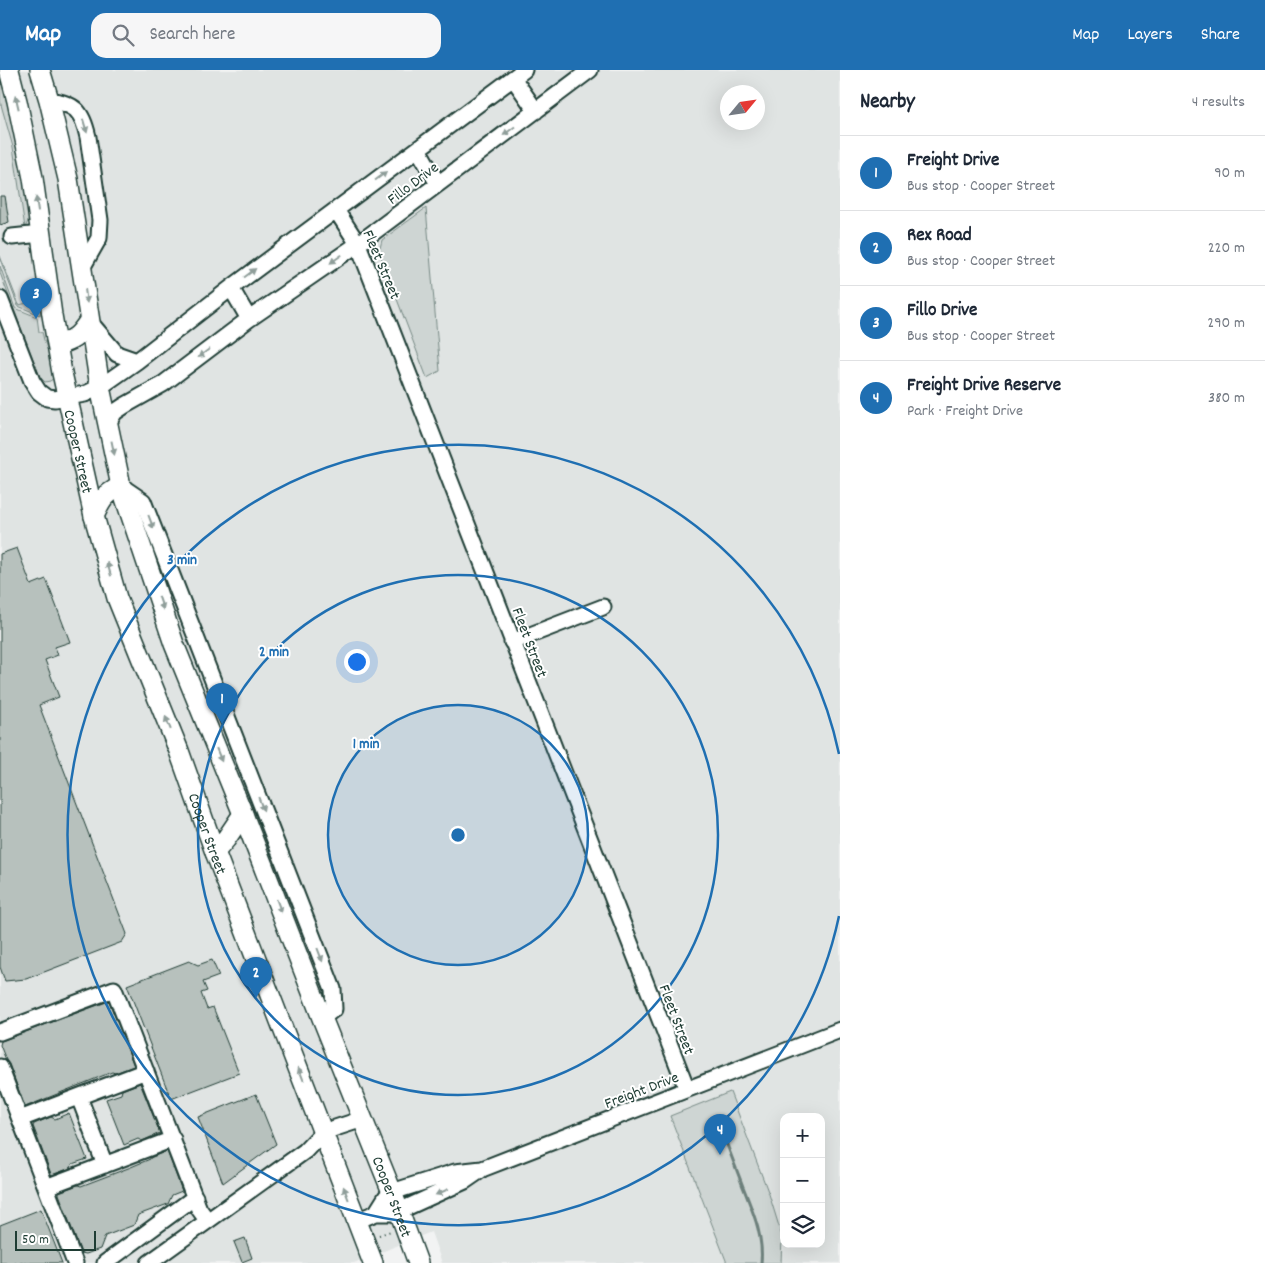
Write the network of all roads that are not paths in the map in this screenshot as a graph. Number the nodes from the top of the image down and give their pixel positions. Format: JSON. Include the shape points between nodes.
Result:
{"nodes":[{"id":1,"x":10,"y":70,"type":"edge"},
{"id":2,"x":40,"y":70,"type":"edge"},
{"id":3,"x":590,"y":70,"type":"edge"},
{"id":4,"x":519,"y":74,"type":"edge"},
{"id":5,"x":574,"y":75,"type":"edge"},
{"id":6,"x":49,"y":100,"type":"junction"},
{"id":7,"x":536,"y":111,"type":"junction"},
{"id":8,"x":25,"y":134,"type":"junction"},
{"id":9,"x":418,"y":148,"type":"junction"},
{"id":10,"x":438,"y":184,"type":"junction"},
{"id":11,"x":336,"y":210,"type":"junction"},
{"id":12,"x":41,"y":234,"type":"junction"},
{"id":13,"x":12,"y":237,"type":"dead end"},
{"id":14,"x":358,"y":244,"type":"junction"},
{"id":15,"x":82,"y":268,"type":"junction"},
{"id":16,"x":231,"y":288,"type":"junction"},
{"id":17,"x":0,"y":299,"type":"edge"},
{"id":18,"x":249,"y":319,"type":"junction"},
{"id":19,"x":89,"y":321,"type":"junction"},
{"id":20,"x":56,"y":339,"type":"junction"},
{"id":21,"x":137,"y":361,"type":"junction"},
{"id":22,"x":100,"y":387,"type":"junction"},
{"id":23,"x":67,"y":397,"type":"junction"},
{"id":24,"x":108,"y":423,"type":"junction"},
{"id":25,"x":121,"y":486,"type":"junction"},
{"id":26,"x":94,"y":516,"type":"junction"},
{"id":27,"x":603,"y":607,"type":"dead end"},
{"id":28,"x":512,"y":642,"type":"junction"},
{"id":29,"x":243,"y":814,"type":"junction"},
{"id":30,"x":215,"y":852,"type":"junction"},
{"id":31,"x":322,"y":1018,"type":"junction"},
{"id":32,"x":840,"y":1030,"type":"edge"},
{"id":33,"x":0,"y":1032,"type":"edge"},
{"id":34,"x":0,"y":1067,"type":"edge"},
{"id":35,"x":146,"y":1071,"type":"junction"},
{"id":36,"x":687,"y":1089,"type":"junction"},
{"id":37,"x":79,"y":1097,"type":"junction"},
{"id":38,"x":20,"y":1119,"type":"junction"},
{"id":39,"x":363,"y":1120,"type":"junction"},
{"id":40,"x":323,"y":1132,"type":"junction"},
{"id":41,"x":173,"y":1139,"type":"junction"},
{"id":42,"x":105,"y":1165,"type":"junction"},
{"id":43,"x":482,"y":1169,"type":"junction"},
{"id":44,"x":46,"y":1187,"type":"junction"},
{"id":45,"x":392,"y":1192,"type":"junction"},
{"id":46,"x":195,"y":1197,"type":"junction"},
{"id":47,"x":399,"y":1211,"type":"junction"},
{"id":48,"x":376,"y":1213,"type":"junction"},
{"id":49,"x":207,"y":1220,"type":"junction"},
{"id":50,"x":356,"y":1221,"type":"junction"},
{"id":51,"x":76,"y":1263,"type":"edge"},
{"id":52,"x":105,"y":1263,"type":"edge"},
{"id":53,"x":149,"y":1263,"type":"edge"},
{"id":54,"x":373,"y":1263,"type":"edge"},
{"id":55,"x":418,"y":1263,"type":"edge"}],
"edges":[{"from":8,"to":1,"type":"main road","name":"Cooper Street","one_way":true},
{"from":2,"to":6,"type":"main road","name":"Cooper Street"},
{"from":3,"to":5,"type":"street","name":"Fillo Drive"},
{"from":4,"to":7,"type":"street"},
{"from":4,"to":9,"type":"street","name":"Fillo Drive"},
{"from":5,"to":7,"type":"street","name":"Fillo Drive"},
{"from":6,"to":8,"type":"main road","via":[[35,108]]},
{"from":6,"to":15,"type":"main road","name":"Cooper Street","via":[[68,178]]},
{"from":6,"to":15,"type":"street","one_way":true,"via":[[74,107],[81,114],[88,137],[100,220],[99,238]]},
{"from":7,"to":10,"type":"street","name":"Fillo Drive","one_way":true},
{"from":12,"to":8,"type":"main road","name":"Cooper Street","one_way":true},
{"from":9,"to":10,"type":"street"},
{"from":11,"to":9,"type":"street","name":"Fillo Drive","one_way":true},
{"from":10,"to":14,"type":"street","name":"Fillo Drive"},
{"from":11,"to":14,"type":"street","name":"Fleet Street"},
{"from":16,"to":11,"type":"street","name":"Fillo Drive","one_way":true},
{"from":12,"to":13,"type":"street"},
{"from":12,"to":20,"type":"main road","name":"Cooper Street"},
{"from":14,"to":18,"type":"street","name":"Fillo Drive","one_way":true},
{"from":14,"to":28,"type":"street","name":"Fleet Street"},
{"from":15,"to":19,"type":"main road","name":"Cooper Street","one_way":true},
{"from":16,"to":18,"type":"street"},
{"from":16,"to":21,"type":"street","name":"Fillo Drive"},
{"from":17,"to":23,"type":"street","name":"Cooper Street","via":[[38,392],[47,398]]},
{"from":18,"to":24,"type":"street","name":"Fillo Drive","one_way":true,"via":[[163,384],[114,412]]},
{"from":19,"to":20,"type":"main road","via":[[71,340],[63,343]]},
{"from":19,"to":21,"type":"street","via":[[117,354]]},
{"from":19,"to":22,"type":"main road","name":"Cooper Street"},
{"from":20,"to":23,"type":"main road","name":"Cooper Street"},
{"from":21,"to":22,"type":"street","name":"Fillo Drive"},
{"from":22,"to":23,"type":"street","name":"Cooper Street"},
{"from":22,"to":24,"type":"main road","name":"Cooper Street"},
{"from":23,"to":26,"type":"main road","name":"Cooper Street"},
{"from":24,"to":25,"type":"main road","name":"Cooper Street","one_way":true},
{"from":25,"to":26,"type":"main road","via":[[109,492]]},
{"from":25,"to":29,"type":"main road","name":"Cooper Street","one_way":true,"via":[[174,644]]},
{"from":25,"to":31,"type":"street","name":"Cooper Street","one_way":true,"via":[[143,501],[333,989],[334,1009]]},
{"from":30,"to":26,"type":"main road","name":"Cooper Street","one_way":true,"via":[[118,598]]},
{"from":27,"to":28,"type":"street"},
{"from":28,"to":36,"type":"street","name":"Fleet Street"},
{"from":29,"to":30,"type":"main road"},
{"from":29,"to":31,"type":"main road","name":"Cooper Street","one_way":true},
{"from":40,"to":30,"type":"main road","name":"Cooper Street","one_way":true},
{"from":31,"to":39,"type":"main road","name":"Cooper Street"},
{"from":32,"to":36,"type":"street","name":"Freight Drive"},
{"from":33,"to":35,"type":"street","via":[[114,989]]},
{"from":34,"to":38,"type":"street"},
{"from":35,"to":37,"type":"street"},
{"from":35,"to":41,"type":"street"},
{"from":36,"to":43,"type":"street","name":"Freight Drive"},
{"from":37,"to":38,"type":"street"},
{"from":37,"to":42,"type":"street"},
{"from":38,"to":44,"type":"street"},
{"from":39,"to":40,"type":"street"},
{"from":39,"to":45,"type":"main road","name":"Cooper Street"},
{"from":40,"to":49,"type":"street","via":[[305,1151]]},
{"from":50,"to":40,"type":"main road","name":"Cooper Street","one_way":true},
{"from":41,"to":42,"type":"street"},
{"from":41,"to":46,"type":"street"},
{"from":42,"to":44,"type":"street"},
{"from":43,"to":45,"type":"street","name":"Freight Drive","via":[[455,1172]]},
{"from":43,"to":47,"type":"street","name":"Freight Drive","one_way":true,"via":[[465,1181]]},
{"from":44,"to":51,"type":"street"},
{"from":45,"to":47,"type":"main road","name":"Cooper Street"},
{"from":45,"to":48,"type":"street"},
{"from":46,"to":49,"type":"street"},
{"from":46,"to":52,"type":"street"},
{"from":47,"to":48,"type":"street","name":"Freight Drive"},
{"from":47,"to":55,"type":"main road","name":"Cooper Street"},
{"from":48,"to":50,"type":"street","name":"Freight Drive"},
{"from":49,"to":53,"type":"street"},
{"from":50,"to":54,"type":"main road","name":"Cooper Street"}]}
